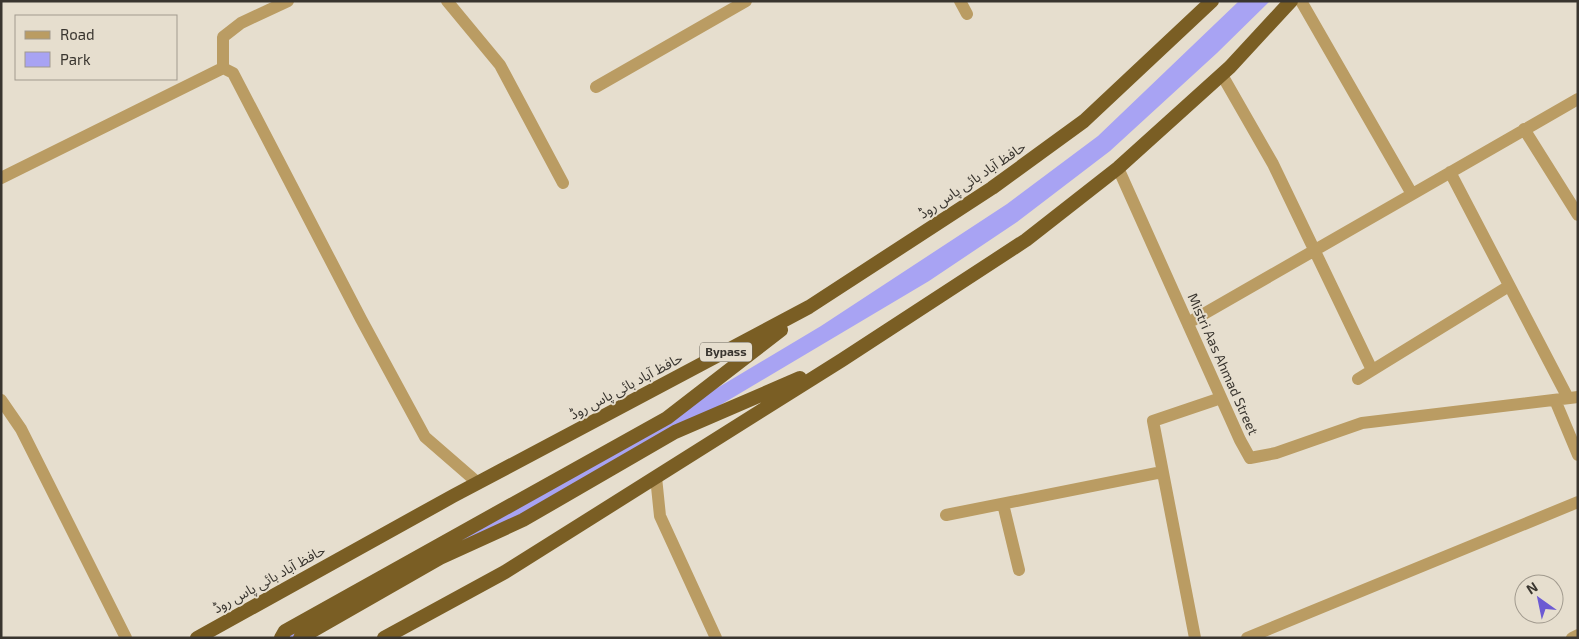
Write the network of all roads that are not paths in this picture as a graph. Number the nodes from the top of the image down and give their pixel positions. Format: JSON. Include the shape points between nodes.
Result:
{"nodes":[{"id":1,"x":288,"y":1,"type":"edge"},
{"id":2,"x":447,"y":1,"type":"edge"},
{"id":3,"x":746,"y":1,"type":"edge"},
{"id":4,"x":960,"y":1,"type":"edge"},
{"id":5,"x":1212,"y":1,"type":"edge"},
{"id":6,"x":1291,"y":1,"type":"edge"},
{"id":7,"x":1301,"y":1,"type":"edge"},
{"id":8,"x":967,"y":14,"type":"dead end"},
{"id":9,"x":222,"y":68,"type":"junction"},
{"id":10,"x":1222,"y":75,"type":"junction"},
{"id":11,"x":596,"y":87,"type":"dead end"},
{"id":12,"x":1578,"y":99,"type":"edge"},
{"id":13,"x":1524,"y":129,"type":"junction"},
{"id":14,"x":1118,"y":168,"type":"junction"},
{"id":15,"x":1450,"y":172,"type":"junction"},
{"id":16,"x":1,"y":178,"type":"edge"},
{"id":17,"x":563,"y":183,"type":"dead end"},
{"id":18,"x":1412,"y":194,"type":"junction"},
{"id":19,"x":1578,"y":215,"type":"edge"},
{"id":20,"x":1314,"y":251,"type":"junction"},
{"id":21,"x":1509,"y":286,"type":"junction"},
{"id":22,"x":810,"y":307,"type":"junction"},
{"id":23,"x":1188,"y":324,"type":"junction"},
{"id":24,"x":842,"y":360,"type":"junction"},
{"id":25,"x":1372,"y":370,"type":"junction"},
{"id":26,"x":1358,"y":379,"type":"dead end"},
{"id":27,"x":1221,"y":398,"type":"junction"},
{"id":28,"x":1567,"y":398,"type":"edge"},
{"id":29,"x":1,"y":400,"type":"edge"},
{"id":30,"x":1578,"y":455,"type":"edge"},
{"id":31,"x":1162,"y":472,"type":"junction"},
{"id":32,"x":656,"y":477,"type":"junction"},
{"id":33,"x":478,"y":483,"type":"junction"},
{"id":34,"x":1578,"y":502,"type":"edge"},
{"id":35,"x":1003,"y":504,"type":"junction"},
{"id":36,"x":946,"y":515,"type":"dead end"},
{"id":37,"x":1019,"y":570,"type":"dead end"},
{"id":38,"x":1578,"y":635,"type":"edge"},
{"id":39,"x":126,"y":638,"type":"edge"},
{"id":40,"x":197,"y":638,"type":"edge"},
{"id":41,"x":281,"y":638,"type":"edge"},
{"id":42,"x":300,"y":638,"type":"edge"},
{"id":43,"x":384,"y":638,"type":"edge"},
{"id":44,"x":716,"y":638,"type":"edge"},
{"id":45,"x":1195,"y":638,"type":"edge"},
{"id":46,"x":1247,"y":638,"type":"edge"},
{"id":47,"x":1572,"y":638,"type":"edge"}],
"edges":[{"from":1,"to":9,"type":"street","via":[[240,23],[223,37]]},
{"from":2,"to":17,"type":"street","via":[[500,65]]},
{"from":3,"to":11,"type":"street"},
{"from":4,"to":8,"type":"street"},
{"from":5,"to":22,"type":"highway","name":"حافظ آباد بائی پاس روڈ","number":"Bypass","via":[[1084,120],[992,188]]},
{"from":6,"to":10,"type":"highway"},
{"from":7,"to":18,"type":"street"},
{"from":9,"to":16,"type":"street"},
{"from":9,"to":33,"type":"street","via":[[233,73],[425,437]]},
{"from":10,"to":14,"type":"highway"},
{"from":10,"to":20,"type":"street","via":[[1273,164]]},
{"from":12,"to":13,"type":"street"},
{"from":13,"to":15,"type":"street"},
{"from":13,"to":19,"type":"street"},
{"from":14,"to":23,"type":"street","name":"Mistri Aas Ahmad Street"},
{"from":14,"to":24,"type":"highway","via":[[1026,240]]},
{"from":15,"to":18,"type":"street"},
{"from":15,"to":21,"type":"street"},
{"from":18,"to":20,"type":"street"},
{"from":20,"to":23,"type":"street"},
{"from":20,"to":25,"type":"street"},
{"from":21,"to":25,"type":"street"},
{"from":21,"to":28,"type":"street"},
{"from":22,"to":33,"type":"highway","name":"حافظ آباد بائی پاس روڈ","number":"Bypass"},
{"from":22,"to":41,"type":"highway","number":"Bypass","via":[[667,418],[285,631]]},
{"from":23,"to":27,"type":"street","name":"Mistri Aas Ahmad Street"},
{"from":24,"to":32,"type":"highway"},
{"from":24,"to":42,"type":"highway","via":[[675,432],[523,520],[440,558]]},
{"from":25,"to":26,"type":"street"},
{"from":27,"to":28,"type":"street","name":"Mistri Aas Ahmad Street","via":[[1250,458],[1276,453],[1362,423]]},
{"from":27,"to":31,"type":"street","via":[[1153,421]]},
{"from":28,"to":30,"type":"street"},
{"from":29,"to":39,"type":"street","via":[[21,429]]},
{"from":31,"to":35,"type":"street"},
{"from":31,"to":45,"type":"street"},
{"from":32,"to":43,"type":"highway","via":[[505,572]]},
{"from":32,"to":44,"type":"street","via":[[660,516]]},
{"from":33,"to":40,"type":"highway","name":"حافظ آباد بائی پاس روڈ","number":"Bypass"},
{"from":34,"to":46,"type":"street"},
{"from":35,"to":36,"type":"street"},
{"from":35,"to":37,"type":"street"},
{"from":38,"to":47,"type":"street"}]}
